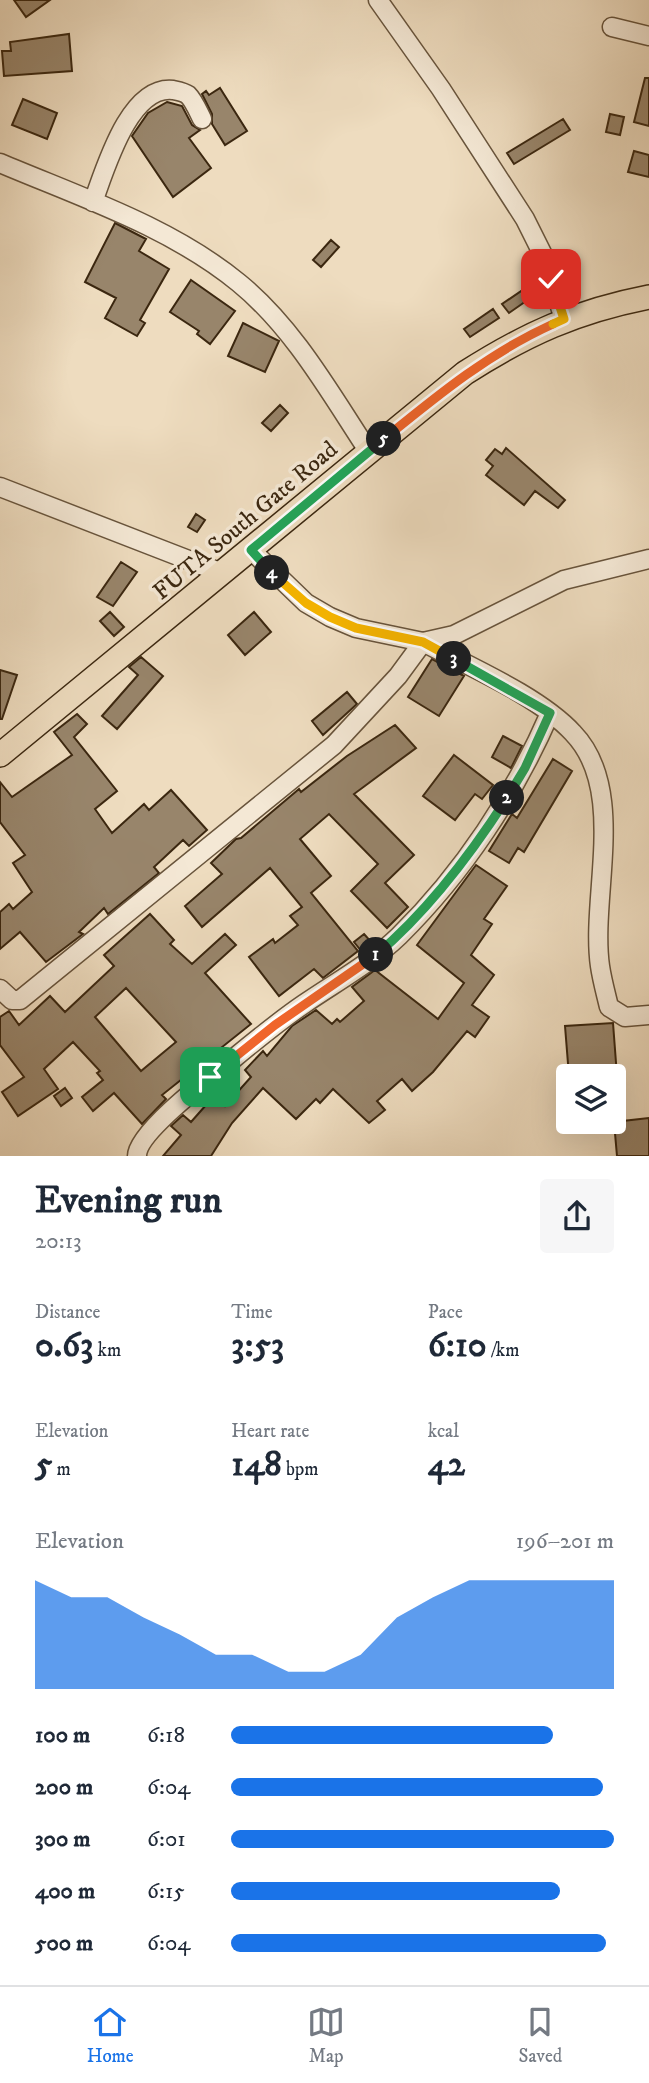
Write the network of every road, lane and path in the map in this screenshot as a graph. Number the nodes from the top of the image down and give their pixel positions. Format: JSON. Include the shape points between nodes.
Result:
{"nodes":[{"id":1,"x":377,"y":0,"type":"edge"},
{"id":2,"x":612,"y":27,"type":"dead end"},
{"id":3,"x":649,"y":36,"type":"edge"},
{"id":4,"x":202,"y":118,"type":"dead end"},
{"id":5,"x":0,"y":163,"type":"edge"},
{"id":6,"x":93,"y":202,"type":"junction"},
{"id":7,"x":649,"y":297,"type":"edge"},
{"id":8,"x":564,"y":319,"type":"junction"},
{"id":9,"x":369,"y":452,"type":"junction"},
{"id":10,"x":0,"y":487,"type":"edge"},
{"id":11,"x":251,"y":550,"type":"junction"},
{"id":12,"x":649,"y":559,"type":"edge"},
{"id":13,"x":222,"y":573,"type":"junction"},
{"id":14,"x":423,"y":642,"type":"junction"},
{"id":15,"x":550,"y":713,"type":"junction"},
{"id":16,"x":0,"y":755,"type":"edge"},
{"id":17,"x":0,"y":989,"type":"edge"},
{"id":18,"x":649,"y":1015,"type":"edge"},
{"id":19,"x":137,"y":1156,"type":"edge"}],
"edges":[{"from":1,"to":8,"type":"street","via":[[525,219],[544,257]]},
{"from":2,"to":3,"type":"street"},
{"from":4,"to":6,"type":"street","via":[[188,95],[180,91],[155,92],[144,100],[112,150]]},
{"from":5,"to":6,"type":"street"},
{"from":6,"to":9,"type":"street","via":[[169,239],[238,282],[301,350]]},
{"from":7,"to":8,"type":"main road","name":"FUTA South Gate Road","via":[[600,306]]},
{"from":8,"to":9,"type":"main road","name":"FUTA South Gate Road","via":[[464,373]]},
{"from":9,"to":11,"type":"main road","name":"FUTA South Gate Road"},
{"from":10,"to":13,"type":"street"},
{"from":11,"to":13,"type":"main road","name":"FUTA South Gate Road"},
{"from":11,"to":14,"type":"street","via":[[306,603],[330,617],[356,628]]},
{"from":12,"to":14,"type":"street","via":[[564,580],[454,635]]},
{"from":13,"to":16,"type":"main road","name":"FUTA South Gate Road"},
{"from":14,"to":15,"type":"street"},
{"from":14,"to":17,"type":"street","via":[[334,745],[20,1000],[12,1000]]},
{"from":15,"to":18,"type":"street","via":[[575,734],[601,793],[599,965],[610,1007],[625,1017]]},
{"from":15,"to":19,"type":"street","via":[[505,801],[446,882],[399,936],[210,1077],[163,1117],[140,1144]]}]}
